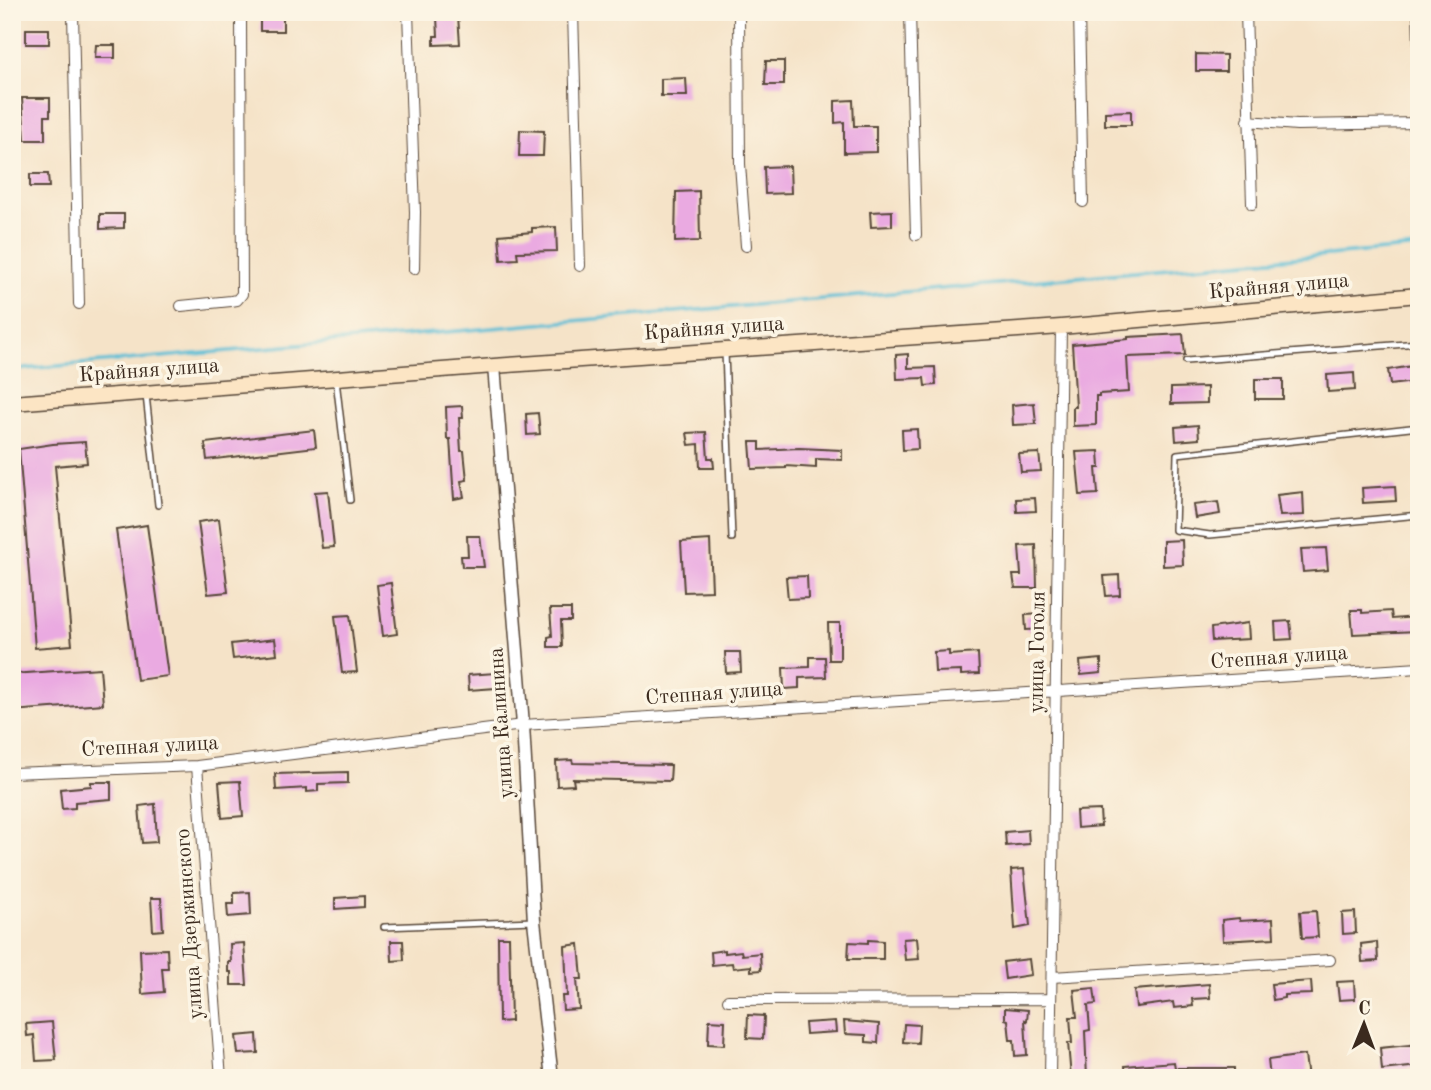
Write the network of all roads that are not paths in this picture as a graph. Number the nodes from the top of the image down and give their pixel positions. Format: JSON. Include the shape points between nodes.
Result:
{"nodes":[{"id":1,"x":73,"y":12,"type":"edge"},
{"id":2,"x":241,"y":12,"type":"edge"},
{"id":3,"x":408,"y":12,"type":"edge"},
{"id":4,"x":573,"y":12,"type":"edge"},
{"id":5,"x":739,"y":12,"type":"edge"},
{"id":6,"x":910,"y":12,"type":"edge"},
{"id":7,"x":1079,"y":12,"type":"edge"},
{"id":8,"x":1246,"y":12,"type":"edge"},
{"id":9,"x":1418,"y":12,"type":"edge"},
{"id":10,"x":1419,"y":47,"type":"edge"},
{"id":11,"x":1248,"y":121,"type":"junction"},
{"id":12,"x":1419,"y":123,"type":"edge"},
{"id":13,"x":1083,"y":202,"type":"dead end"},
{"id":14,"x":1252,"y":204,"type":"dead end"},
{"id":15,"x":916,"y":235,"type":"dead end"},
{"id":16,"x":746,"y":247,"type":"dead end"},
{"id":17,"x":580,"y":266,"type":"dead end"},
{"id":18,"x":414,"y":269,"type":"dead end"},
{"id":19,"x":1419,"y":295,"type":"edge"},
{"id":20,"x":79,"y":304,"type":"dead end"},
{"id":21,"x":181,"y":306,"type":"dead end"},
{"id":22,"x":1061,"y":327,"type":"junction"},
{"id":23,"x":1419,"y":343,"type":"edge"},
{"id":24,"x":725,"y":349,"type":"junction"},
{"id":25,"x":1186,"y":361,"type":"dead end"},
{"id":26,"x":494,"y":366,"type":"junction"},
{"id":27,"x":336,"y":377,"type":"junction"},
{"id":28,"x":146,"y":391,"type":"junction"},
{"id":29,"x":12,"y":403,"type":"edge"},
{"id":30,"x":1419,"y":427,"type":"edge"},
{"id":31,"x":350,"y":500,"type":"dead end"},
{"id":32,"x":158,"y":505,"type":"dead end"},
{"id":33,"x":1419,"y":515,"type":"edge"},
{"id":34,"x":732,"y":538,"type":"dead end"},
{"id":35,"x":1419,"y":668,"type":"edge"},
{"id":36,"x":1057,"y":692,"type":"junction"},
{"id":37,"x":523,"y":725,"type":"junction"},
{"id":38,"x":197,"y":766,"type":"junction"},
{"id":39,"x":12,"y":773,"type":"edge"},
{"id":40,"x":534,"y":920,"type":"junction"},
{"id":41,"x":384,"y":927,"type":"dead end"},
{"id":42,"x":1330,"y":960,"type":"dead end"},
{"id":43,"x":1052,"y":977,"type":"junction"},
{"id":44,"x":1049,"y":999,"type":"junction"},
{"id":45,"x":728,"y":1000,"type":"dead end"},
{"id":46,"x":12,"y":1055,"type":"edge"},
{"id":47,"x":14,"y":1078,"type":"edge"},
{"id":48,"x":221,"y":1078,"type":"edge"},
{"id":49,"x":552,"y":1078,"type":"edge"},
{"id":50,"x":1050,"y":1078,"type":"edge"}],
"edges":[{"from":1,"to":20,"type":"street"},
{"from":2,"to":21,"type":"street","via":[[242,294],[237,300]]},
{"from":3,"to":18,"type":"street"},
{"from":4,"to":17,"type":"street"},
{"from":5,"to":16,"type":"street","via":[[740,164]]},
{"from":6,"to":15,"type":"street"},
{"from":7,"to":13,"type":"street"},
{"from":8,"to":11,"type":"street"},
{"from":9,"to":10,"type":"street"},
{"from":11,"to":12,"type":"street"},
{"from":11,"to":14,"type":"street"},
{"from":19,"to":22,"type":"main road","name":"Крайняя улица"},
{"from":22,"to":24,"type":"main road","name":"Крайняя улица"},
{"from":22,"to":36,"type":"street","name":"улица Гоголя"},
{"from":23,"to":25,"type":"lane"},
{"from":24,"to":26,"type":"main road","name":"Крайняя улица"},
{"from":24,"to":34,"type":"lane"},
{"from":26,"to":27,"type":"main road","name":"Крайняя улица"},
{"from":26,"to":37,"type":"street","name":"улица Калинина"},
{"from":27,"to":28,"type":"main road","name":"Крайняя улица"},
{"from":27,"to":31,"type":"lane"},
{"from":28,"to":29,"type":"main road","name":"Крайняя улица"},
{"from":28,"to":32,"type":"lane"},
{"from":30,"to":33,"type":"lane","via":[[1177,454],[1175,530],[1210,535]]},
{"from":35,"to":36,"type":"street","name":"Степная улица"},
{"from":36,"to":37,"type":"street","name":"Степная улица"},
{"from":36,"to":43,"type":"street","name":"улица Гоголя"},
{"from":37,"to":38,"type":"street","name":"Степная улица"},
{"from":37,"to":40,"type":"street","name":"улица Калинина"},
{"from":38,"to":39,"type":"street","name":"Степная улица"},
{"from":38,"to":48,"type":"street","name":"улица Дзержинского"},
{"from":40,"to":41,"type":"lane"},
{"from":40,"to":49,"type":"street","name":"улица Калинина"},
{"from":42,"to":43,"type":"street"},
{"from":43,"to":44,"type":"street","name":"улица Гоголя"},
{"from":44,"to":45,"type":"street"},
{"from":44,"to":50,"type":"street","name":"улица Гоголя"},
{"from":46,"to":47,"type":"street"}]}
